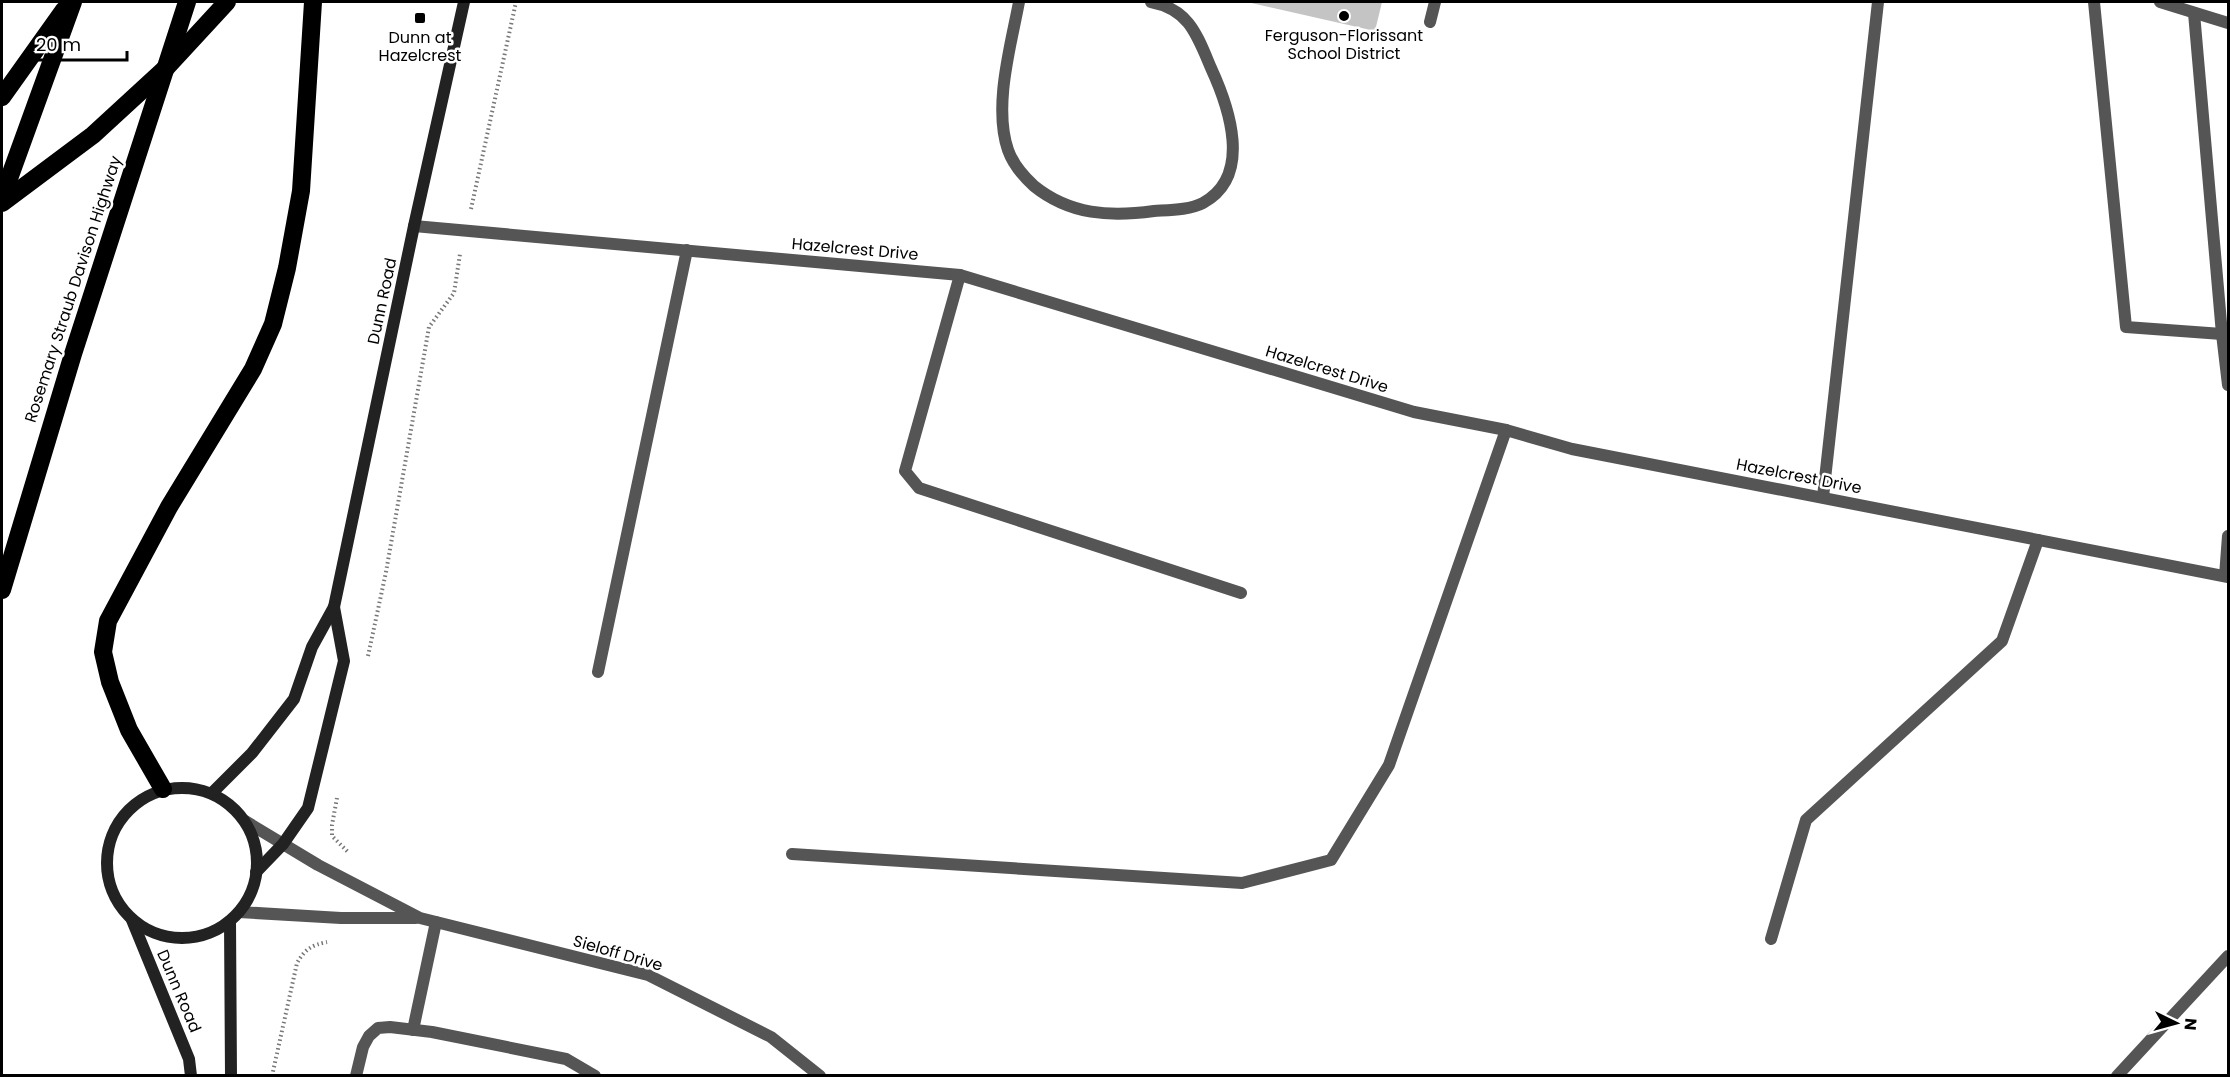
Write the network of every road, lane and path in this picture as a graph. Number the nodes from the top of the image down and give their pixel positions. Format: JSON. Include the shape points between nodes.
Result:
{"nodes":[{"id":1,"x":72,"y":2,"type":"edge"},
{"id":2,"x":187,"y":2,"type":"edge"},
{"id":3,"x":227,"y":2,"type":"edge"},
{"id":4,"x":313,"y":2,"type":"edge"},
{"id":5,"x":464,"y":2,"type":"edge"},
{"id":6,"x":516,"y":2,"type":"edge"},
{"id":7,"x":1019,"y":2,"type":"edge"},
{"id":8,"x":1151,"y":2,"type":"edge"},
{"id":9,"x":1435,"y":2,"type":"edge"},
{"id":10,"x":1878,"y":2,"type":"edge"},
{"id":11,"x":2094,"y":2,"type":"edge"},
{"id":12,"x":2160,"y":2,"type":"edge"},
{"id":13,"x":2194,"y":13,"type":"junction"},
{"id":14,"x":1430,"y":22,"type":"dead end"},
{"id":15,"x":2229,"y":23,"type":"edge"},
{"id":16,"x":2,"y":96,"type":"edge"},
{"id":17,"x":476,"y":188,"type":"dead end"},
{"id":18,"x":2,"y":198,"type":"edge"},
{"id":19,"x":2,"y":203,"type":"edge"},
{"id":20,"x":414,"y":226,"type":"junction"},
{"id":21,"x":687,"y":250,"type":"junction"},
{"id":22,"x":457,"y":271,"type":"dead end"},
{"id":23,"x":960,"y":275,"type":"junction"},
{"id":24,"x":2222,"y":333,"type":"junction"},
{"id":25,"x":2229,"y":385,"type":"edge"},
{"id":26,"x":1506,"y":430,"type":"junction"},
{"id":27,"x":1823,"y":497,"type":"junction"},
{"id":28,"x":2229,"y":536,"type":"edge"},
{"id":29,"x":2038,"y":540,"type":"junction"},
{"id":30,"x":2227,"y":576,"type":"edge"},
{"id":31,"x":2,"y":590,"type":"edge"},
{"id":32,"x":1241,"y":593,"type":"dead end"},
{"id":33,"x":334,"y":608,"type":"junction"},
{"id":34,"x":366,"y":664,"type":"dead end"},
{"id":35,"x":598,"y":672,"type":"dead end"},
{"id":36,"x":164,"y":789,"type":"junction"},
{"id":37,"x":339,"y":790,"type":"dead end"},
{"id":38,"x":212,"y":793,"type":"junction"},
{"id":39,"x":245,"y":821,"type":"junction"},
{"id":40,"x":283,"y":844,"type":"junction"},
{"id":41,"x":792,"y":854,"type":"dead end"},
{"id":42,"x":354,"y":856,"type":"dead end"},
{"id":43,"x":256,"y":872,"type":"junction"},
{"id":44,"x":235,"y":916,"type":"junction"},
{"id":45,"x":420,"y":918,"type":"junction"},
{"id":46,"x":132,"y":920,"type":"junction"},
{"id":47,"x":436,"y":922,"type":"junction"},
{"id":48,"x":1771,"y":939,"type":"dead end"},
{"id":49,"x":337,"y":940,"type":"dead end"},
{"id":50,"x":2229,"y":956,"type":"edge"},
{"id":51,"x":413,"y":1030,"type":"junction"},
{"id":52,"x":191,"y":1076,"type":"edge"},
{"id":53,"x":231,"y":1076,"type":"edge"},
{"id":54,"x":272,"y":1076,"type":"edge"},
{"id":55,"x":356,"y":1076,"type":"edge"},
{"id":56,"x":595,"y":1076,"type":"edge"},
{"id":57,"x":820,"y":1076,"type":"edge"},
{"id":58,"x":2117,"y":1076,"type":"edge"}],
"edges":[{"from":1,"to":16,"type":"highway"},
{"from":1,"to":18,"type":"highway"},
{"from":2,"to":31,"type":"highway","name":"Rosemary Straub Davison Highway","via":[[63,385]]},
{"from":3,"to":19,"type":"highway","via":[[168,67],[93,135]]},
{"from":4,"to":36,"type":"highway","via":[[301,191],[273,324],[253,369],[169,507],[108,621],[103,652],[110,682],[129,730]]},
{"from":5,"to":20,"type":"street","name":"Dunn Road"},
{"from":6,"to":17,"type":"path"},
{"from":7,"to":8,"type":"street","via":[[1003,101],[1008,149],[1023,176],[1056,201],[1084,212],[1111,215],[1201,204],[1222,187],[1230,162],[1230,117],[1193,27],[1172,8]]},
{"from":9,"to":14,"type":"street"},
{"from":10,"to":27,"type":"street"},
{"from":11,"to":24,"type":"street","via":[[2126,327]]},
{"from":12,"to":13,"type":"street"},
{"from":13,"to":15,"type":"street"},
{"from":13,"to":24,"type":"street"},
{"from":20,"to":21,"type":"street","name":"Hazelcrest Drive"},
{"from":20,"to":33,"type":"street","name":"Dunn Road"},
{"from":21,"to":23,"type":"street","name":"Hazelcrest Drive"},
{"from":21,"to":35,"type":"street"},
{"from":22,"to":34,"type":"path","via":[[454,292],[429,327]]},
{"from":23,"to":26,"type":"street","name":"Hazelcrest Drive","via":[[1414,412]]},
{"from":23,"to":32,"type":"street","via":[[905,471],[919,488]]},
{"from":24,"to":25,"type":"street"},
{"from":26,"to":27,"type":"street","name":"Hazelcrest Drive","via":[[1572,449]]},
{"from":26,"to":41,"type":"street","via":[[1389,765],[1331,860],[1242,883]]},
{"from":27,"to":29,"type":"street","name":"Hazelcrest Drive"},
{"from":28,"to":30,"type":"street"},
{"from":29,"to":30,"type":"street","name":"Hazelcrest Drive"},
{"from":29,"to":48,"type":"street","via":[[2002,640],[1806,820]]},
{"from":33,"to":38,"type":"street","name":"Dunn Road","via":[[312,647],[294,699],[252,753]]},
{"from":33,"to":40,"type":"street","name":"Dunn Road","via":[[344,661],[308,808]]},
{"from":36,"to":38,"type":"street","via":[[196,788]]},
{"from":36,"to":46,"type":"street","via":[[142,798],[124,813],[106,856],[108,880],[116,902]]},
{"from":37,"to":42,"type":"path","via":[[332,837]]},
{"from":38,"to":39,"type":"street"},
{"from":39,"to":40,"type":"street","name":"Sieloff Drive"},
{"from":39,"to":43,"type":"street","via":[[254,842]]},
{"from":40,"to":43,"type":"street","name":"Dunn Road"},
{"from":40,"to":45,"type":"street","name":"Sieloff Drive"},
{"from":43,"to":44,"type":"street","via":[[252,890]]},
{"from":44,"to":45,"type":"street","name":"Sieloff Drive"},
{"from":44,"to":46,"type":"street","via":[[213,932],[194,938],[152,933]]},
{"from":44,"to":53,"type":"street"},
{"from":45,"to":47,"type":"street","name":"Sieloff Drive"},
{"from":46,"to":52,"type":"street","name":"Dunn Road","via":[[189,1059]]},
{"from":47,"to":51,"type":"street"},
{"from":47,"to":57,"type":"street","name":"Sieloff Drive","via":[[648,975],[771,1037]]},
{"from":49,"to":54,"type":"path","via":[[313,945],[297,963]]},
{"from":50,"to":58,"type":"street"},
{"from":51,"to":55,"type":"street","via":[[378,1028],[363,1047]]},
{"from":51,"to":56,"type":"street","via":[[566,1059]]}]}
